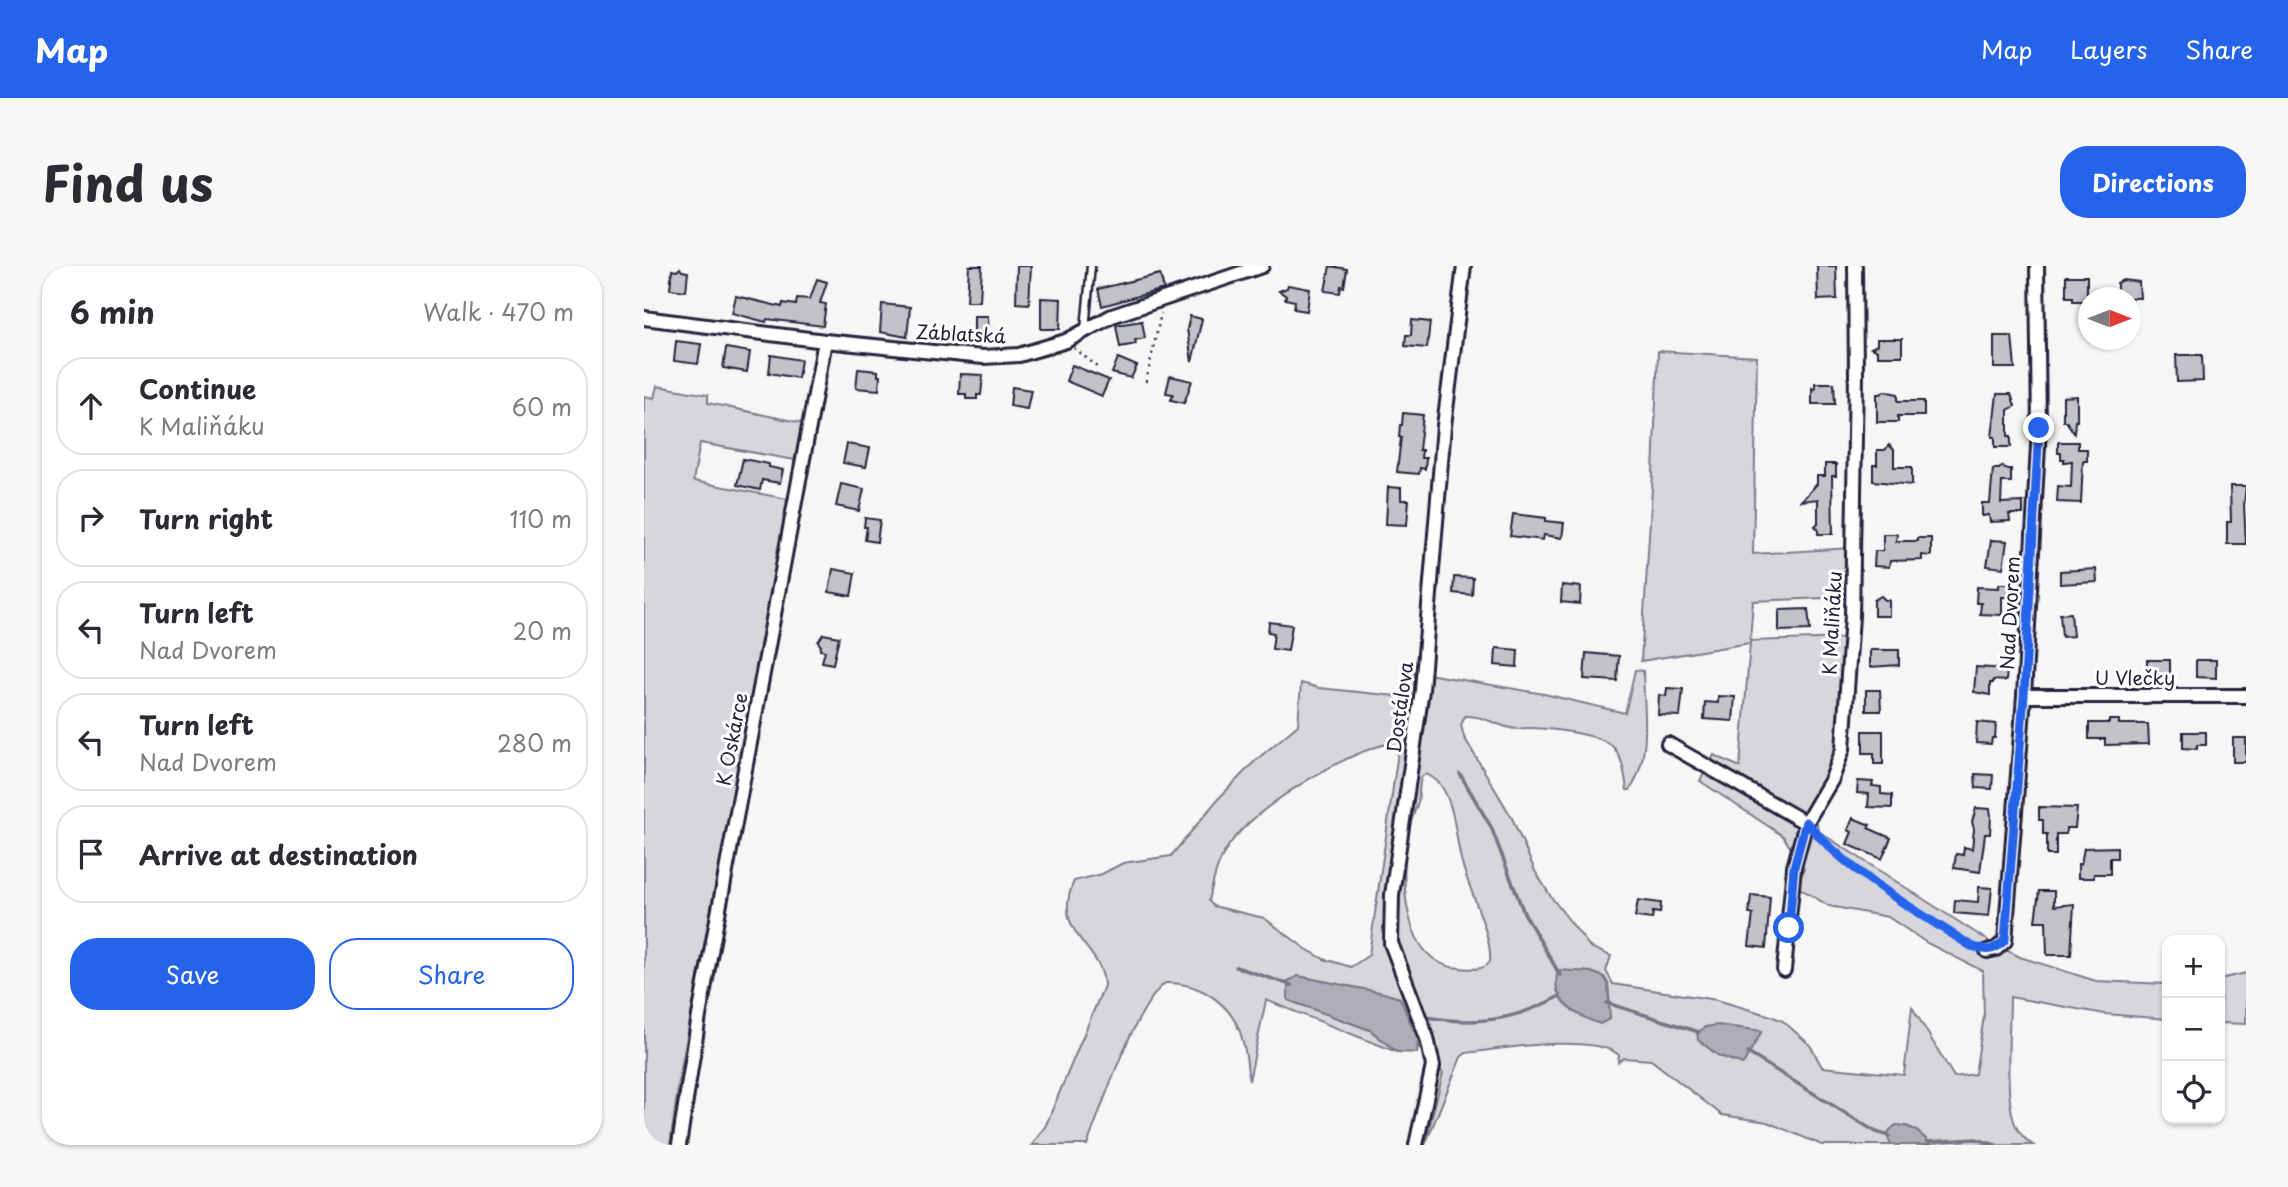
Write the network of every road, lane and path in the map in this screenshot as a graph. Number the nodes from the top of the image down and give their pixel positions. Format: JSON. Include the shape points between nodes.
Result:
{"nodes":[{"id":1,"x":1091,"y":266,"type":"edge"},
{"id":2,"x":1262,"y":266,"type":"edge"},
{"id":3,"x":1464,"y":266,"type":"edge"},
{"id":4,"x":1855,"y":266,"type":"edge"},
{"id":5,"x":2037,"y":266,"type":"edge"},
{"id":6,"x":1164,"y":299,"type":"junction"},
{"id":7,"x":644,"y":318,"type":"edge"},
{"id":8,"x":1085,"y":329,"type":"junction"},
{"id":9,"x":825,"y":341,"type":"junction"},
{"id":10,"x":1066,"y":341,"type":"junction"},
{"id":11,"x":1099,"y":368,"type":"dead end"},
{"id":12,"x":1146,"y":382,"type":"dead end"},
{"id":13,"x":2024,"y":696,"type":"junction"},
{"id":14,"x":2246,"y":696,"type":"edge"},
{"id":15,"x":1668,"y":744,"type":"dead end"},
{"id":16,"x":1806,"y":822,"type":"junction"},
{"id":17,"x":1987,"y":951,"type":"joint"},
{"id":18,"x":1784,"y":970,"type":"dead end"},
{"id":19,"x":679,"y":1145,"type":"edge"},
{"id":20,"x":1416,"y":1145,"type":"edge"}],
"edges":[{"from":1,"to":8,"type":"lane"},
{"from":2,"to":6,"type":"street","name":"Záblatská"},
{"from":3,"to":20,"type":"street","name":"Dostálova","via":[[1444,426],[1422,690],[1392,895],[1391,943],[1433,1066]]},
{"from":4,"to":16,"type":"street","name":"K Maliňáku","via":[[1852,616],[1843,749],[1832,779]]},
{"from":5,"to":13,"type":"street","name":"Nad Dvorem","via":[[2039,428]]},
{"from":6,"to":8,"type":"street","name":"Záblatská"},
{"from":6,"to":12,"type":"path"},
{"from":7,"to":9,"type":"street","name":"Záblatská"},
{"from":8,"to":10,"type":"street","name":"Záblatská"},
{"from":9,"to":10,"type":"street","name":"Záblatská","via":[[983,357],[1019,355]]},
{"from":9,"to":19,"type":"street","name":"K Oskárce"},
{"from":10,"to":11,"type":"path"},
{"from":13,"to":14,"type":"street","name":"U Vlečky"},
{"from":13,"to":17,"type":"street","name":"Nad Dvorem","via":[[2005,940]]},
{"from":15,"to":16,"type":"street"},
{"from":16,"to":17,"type":"path","via":[[1865,876],[1971,946]]},
{"from":16,"to":18,"type":"street","name":"K Maliňáku","via":[[1794,867]]}]}
